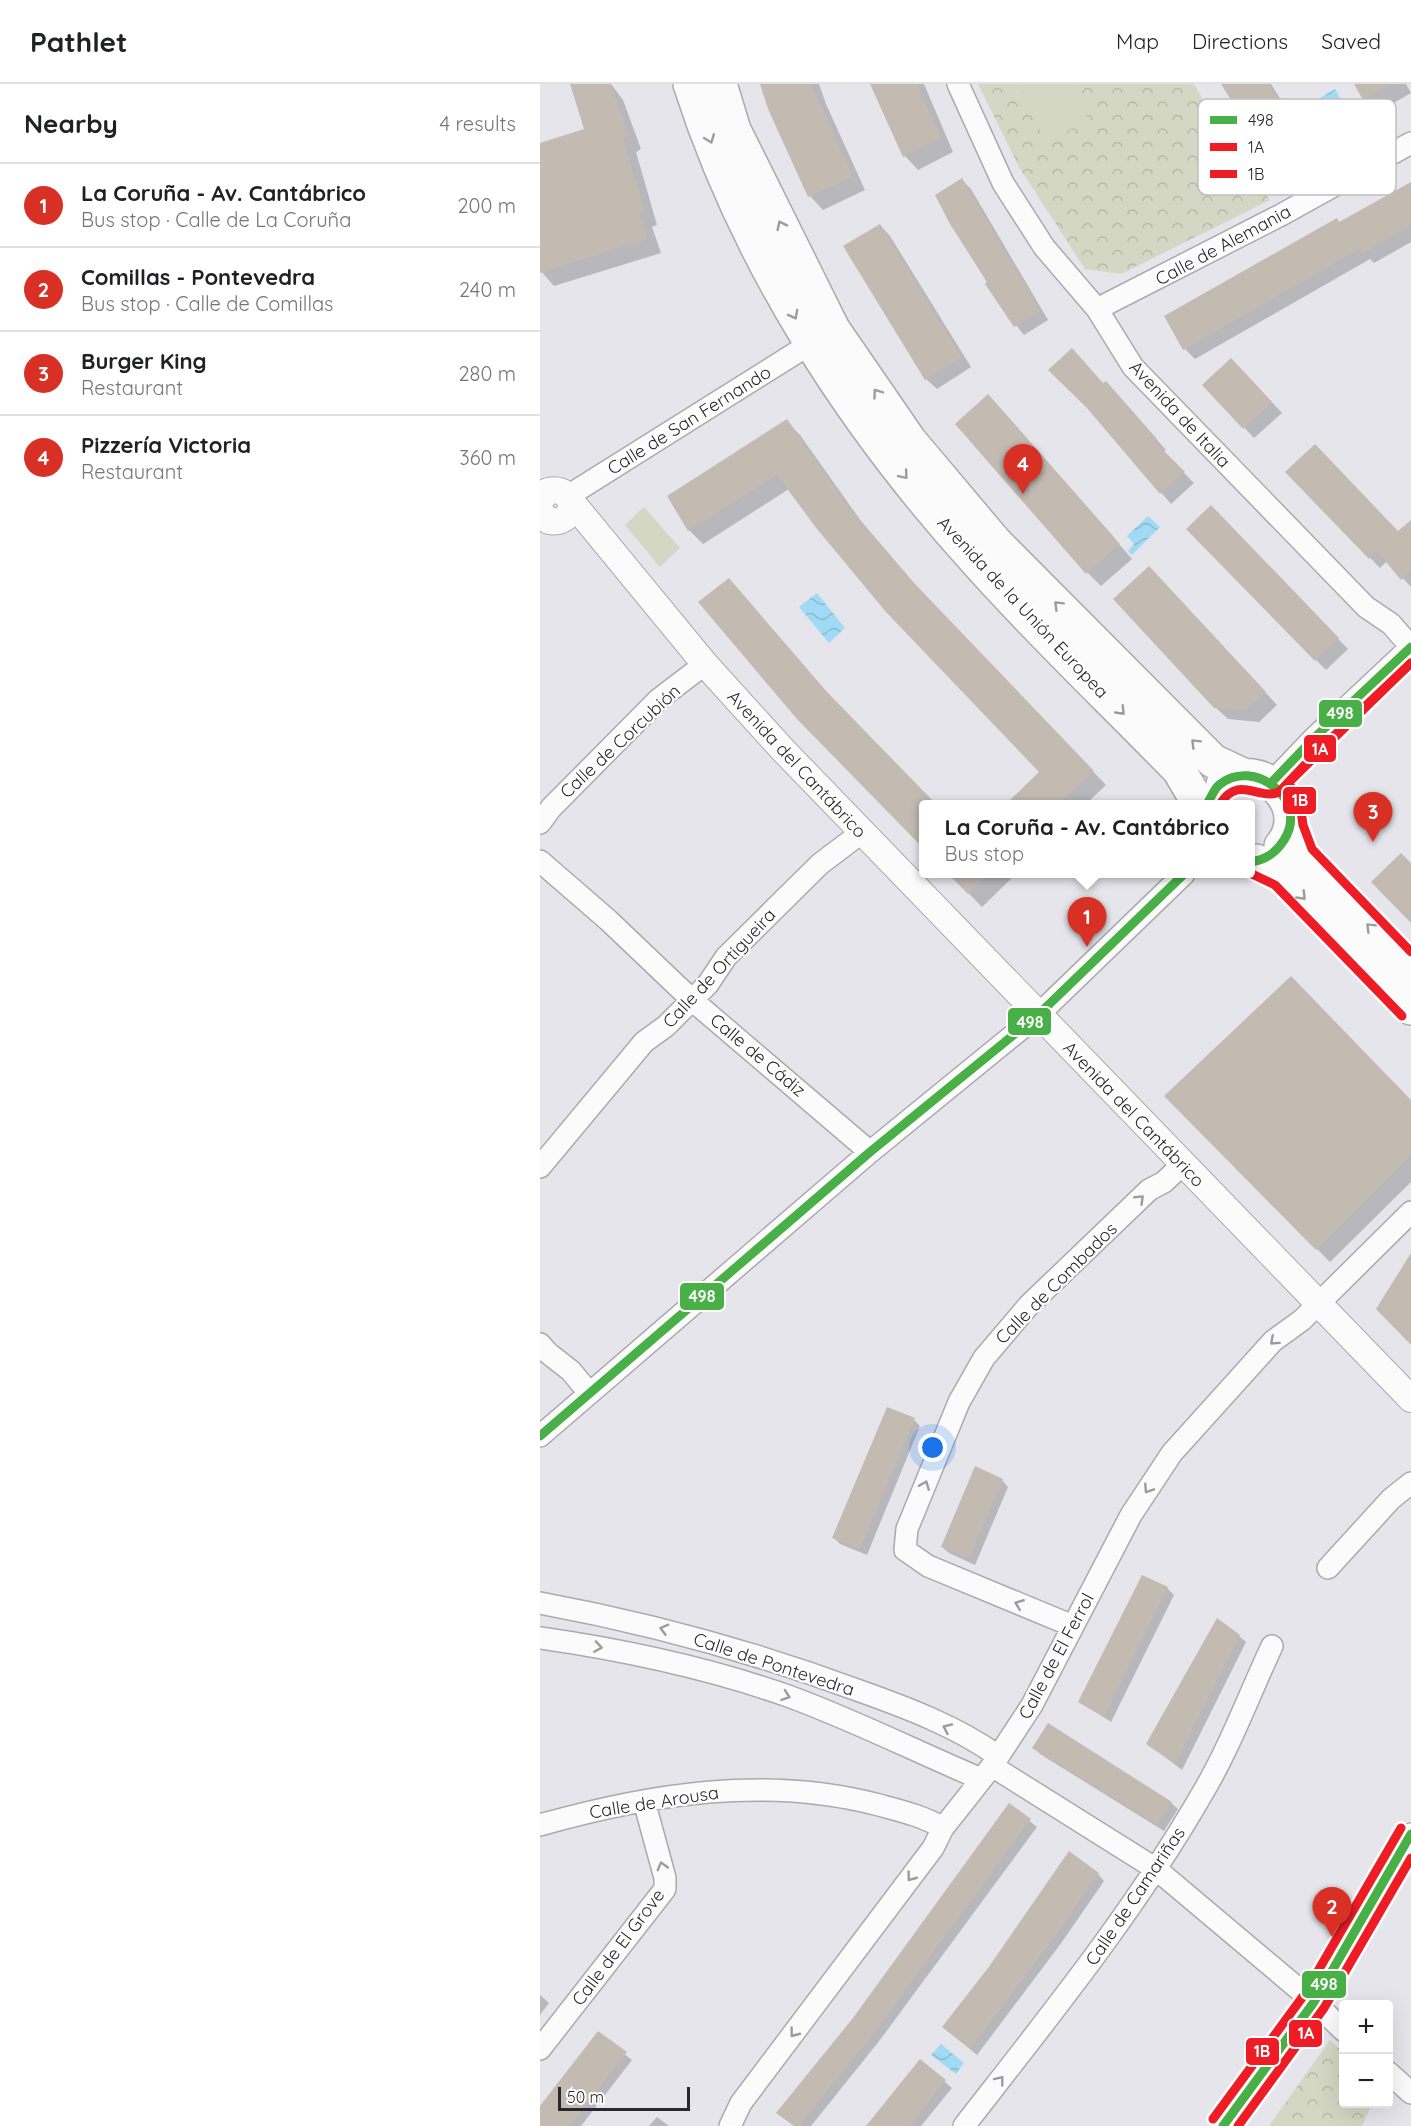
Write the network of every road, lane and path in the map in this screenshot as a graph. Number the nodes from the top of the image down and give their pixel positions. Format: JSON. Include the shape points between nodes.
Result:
{"nodes":[{"id":1,"x":690,"y":84,"type":"edge"},
{"id":2,"x":720,"y":84,"type":"edge"},
{"id":3,"x":958,"y":84,"type":"edge"},
{"id":4,"x":1411,"y":144,"type":"edge"},
{"id":5,"x":1396,"y":152,"type":"edge"},
{"id":6,"x":1316,"y":195,"type":"edge"},
{"id":7,"x":1096,"y":309,"type":"junction"},
{"id":8,"x":810,"y":344,"type":"junction"},
{"id":9,"x":540,"y":472,"type":"edge"},
{"id":10,"x":551,"y":506,"type":"edge"},
{"id":11,"x":1411,"y":647,"type":"edge"},
{"id":12,"x":705,"y":664,"type":"junction"},
{"id":13,"x":1257,"y":779,"type":"junction"},
{"id":14,"x":1197,"y":800,"type":"edge"},
{"id":15,"x":1210,"y":800,"type":"edge"},
{"id":16,"x":540,"y":823,"type":"edge"},
{"id":17,"x":1291,"y":828,"type":"junction"},
{"id":18,"x":861,"y":833,"type":"junction"},
{"id":19,"x":1255,"y":860,"type":"edge"},
{"id":20,"x":540,"y":861,"type":"edge"},
{"id":21,"x":1255,"y":862,"type":"edge"},
{"id":22,"x":1179,"y":878,"type":"edge"},
{"id":23,"x":1411,"y":969,"type":"edge"},
{"id":24,"x":692,"y":1000,"type":"junction"},
{"id":25,"x":1411,"y":1008,"type":"edge"},
{"id":26,"x":1038,"y":1015,"type":"junction"},
{"id":27,"x":870,"y":1152,"type":"junction"},
{"id":28,"x":1182,"y":1164,"type":"junction"},
{"id":29,"x":540,"y":1167,"type":"edge"},
{"id":30,"x":1411,"y":1212,"type":"edge"},
{"id":31,"x":1318,"y":1304,"type":"junction"},
{"id":32,"x":540,"y":1344,"type":"edge"},
{"id":33,"x":589,"y":1393,"type":"junction"},
{"id":34,"x":1411,"y":1399,"type":"edge"},
{"id":35,"x":540,"y":1436,"type":"edge"},
{"id":36,"x":1411,"y":1483,"type":"edge"},
{"id":37,"x":1328,"y":1568,"type":"dead end"},
{"id":38,"x":540,"y":1603,"type":"edge"},
{"id":39,"x":1073,"y":1626,"type":"junction"},
{"id":40,"x":540,"y":1638,"type":"edge"},
{"id":41,"x":1272,"y":1646,"type":"dead end"},
{"id":42,"x":994,"y":1761,"type":"junction"},
{"id":43,"x":644,"y":1802,"type":"junction"},
{"id":44,"x":540,"y":1825,"type":"edge"},
{"id":45,"x":943,"y":1828,"type":"junction"},
{"id":46,"x":1411,"y":1834,"type":"edge"},
{"id":47,"x":1156,"y":1869,"type":"junction"},
{"id":48,"x":1314,"y":2002,"type":"junction"},
{"id":49,"x":1339,"y":2026,"type":"edge"},
{"id":50,"x":540,"y":2049,"type":"edge"},
{"id":51,"x":1393,"y":2076,"type":"edge"},
{"id":52,"x":1411,"y":2093,"type":"edge"},
{"id":53,"x":730,"y":2126,"type":"edge"},
{"id":54,"x":964,"y":2126,"type":"edge"},
{"id":55,"x":1223,"y":2126,"type":"edge"}],
"edges":[{"from":1,"to":8,"type":"main road","name":"Avenida de la Unión Europea","one_way":true,"via":[[733,198]]},
{"from":13,"to":2,"type":"main road","name":"Avenida de la Unión Europea","one_way":true,"via":[[1213,761],[996,543],[910,441],[832,330],[734,130]]},
{"from":3,"to":7,"type":"street","name":"Avenida de Italia","via":[[1003,183],[1044,247]]},
{"from":4,"to":5,"type":"street","name":"Calle de Alemania"},
{"from":6,"to":7,"type":"street","name":"Calle de Alemania"},
{"from":7,"to":11,"type":"street","name":"Avenida de Italia","via":[[1133,367],[1366,607],[1390,624]]},
{"from":8,"to":10,"type":"street","name":"Calle de San Fernando"},
{"from":8,"to":14,"type":"main road","name":"Avenida de la Unión Europea","one_way":true,"via":[[890,458],[976,562],[1179,770]]},
{"from":9,"to":10,"type":"street","name":"Avenida del Cantábrico"},
{"from":10,"to":12,"type":"street","name":"Avenida del Cantábrico","via":[[574,523],[597,532]]},
{"from":11,"to":13,"type":"street","via":[[1313,739]]},
{"from":12,"to":16,"type":"street","name":"Calle de Corcubión","via":[[659,699]]},
{"from":12,"to":18,"type":"street","name":"Avenida del Cantábrico"},
{"from":13,"to":15,"type":"main road","via":[[1229,780]]},
{"from":13,"to":17,"type":"main road","via":[[1288,802]]},
{"from":17,"to":19,"type":"main road","via":[[1272,855]]},
{"from":23,"to":17,"type":"main road","one_way":true,"via":[[1311,868]]},
{"from":18,"to":24,"type":"street","name":"Calle de Ortigueira","via":[[820,864],[760,923]]},
{"from":18,"to":26,"type":"street","name":"Avenida del Cantábrico"},
{"from":20,"to":24,"type":"street","name":"Calle de Cádiz"},
{"from":21,"to":25,"type":"main road","one_way":true,"via":[[1282,874]]},
{"from":22,"to":26,"type":"street"},
{"from":24,"to":27,"type":"street","name":"Calle de Cádiz"},
{"from":24,"to":29,"type":"street","name":"Calle de Ortigueira","via":[[644,1042]]},
{"from":26,"to":27,"type":"street"},
{"from":26,"to":28,"type":"street","name":"Avenida del Cantábrico"},
{"from":27,"to":33,"type":"street"},
{"from":28,"to":31,"type":"street","name":"Avenida del Cantábrico"},
{"from":39,"to":28,"type":"street","name":"Calle de Combados","one_way":true,"via":[[928,1566],[905,1550],[907,1529],[959,1402],[984,1358],[1029,1305],[1149,1190]]},
{"from":30,"to":31,"type":"street","name":"Calle de El Ferrol"},
{"from":31,"to":34,"type":"street","name":"Avenida del Cantábrico"},
{"from":31,"to":39,"type":"street","name":"Calle de El Ferrol","one_way":true,"via":[[1273,1341],[1172,1453],[1131,1515]]},
{"from":32,"to":33,"type":"street"},
{"from":33,"to":35,"type":"street"},
{"from":36,"to":37,"type":"street","via":[[1391,1499]]},
{"from":42,"to":38,"type":"street","name":"Calle de Pontevedra","one_way":true,"via":[[966,1737],[894,1703],[793,1666],[619,1618]]},
{"from":39,"to":42,"type":"street","name":"Calle de El Ferrol","via":[[1032,1705]]},
{"from":40,"to":42,"type":"street","name":"Calle de Pontevedra","one_way":true,"via":[[613,1649],[787,1696],[877,1731]]},
{"from":41,"to":47,"type":"street","name":"Calle de Camariñas","via":[[1204,1792]]},
{"from":42,"to":45,"type":"street","name":"Calle de El Ferrol"},
{"from":42,"to":47,"type":"street","name":"Calle de Pontevedra"},
{"from":43,"to":44,"type":"street","name":"Calle de Arousa","via":[[607,1806]]},
{"from":43,"to":45,"type":"street","name":"Calle de Arousa","via":[[732,1790],[819,1794],[900,1810]]},
{"from":50,"to":43,"type":"street","name":"Calle de El Grove","one_way":true,"via":[[665,1889]]},
{"from":45,"to":53,"type":"street","name":"Calle de El Ferrol","one_way":true,"via":[[933,1848],[741,2103]]},
{"from":46,"to":48,"type":"street"},
{"from":47,"to":48,"type":"street","name":"Calle de Pontevedra"},
{"from":54,"to":47,"type":"street","name":"Calle de Camariñas","one_way":true,"via":[[1102,1948]]},
{"from":48,"to":49,"type":"street","name":"Calle de Pontevedra"},
{"from":48,"to":55,"type":"street"},
{"from":51,"to":52,"type":"street"}]}
